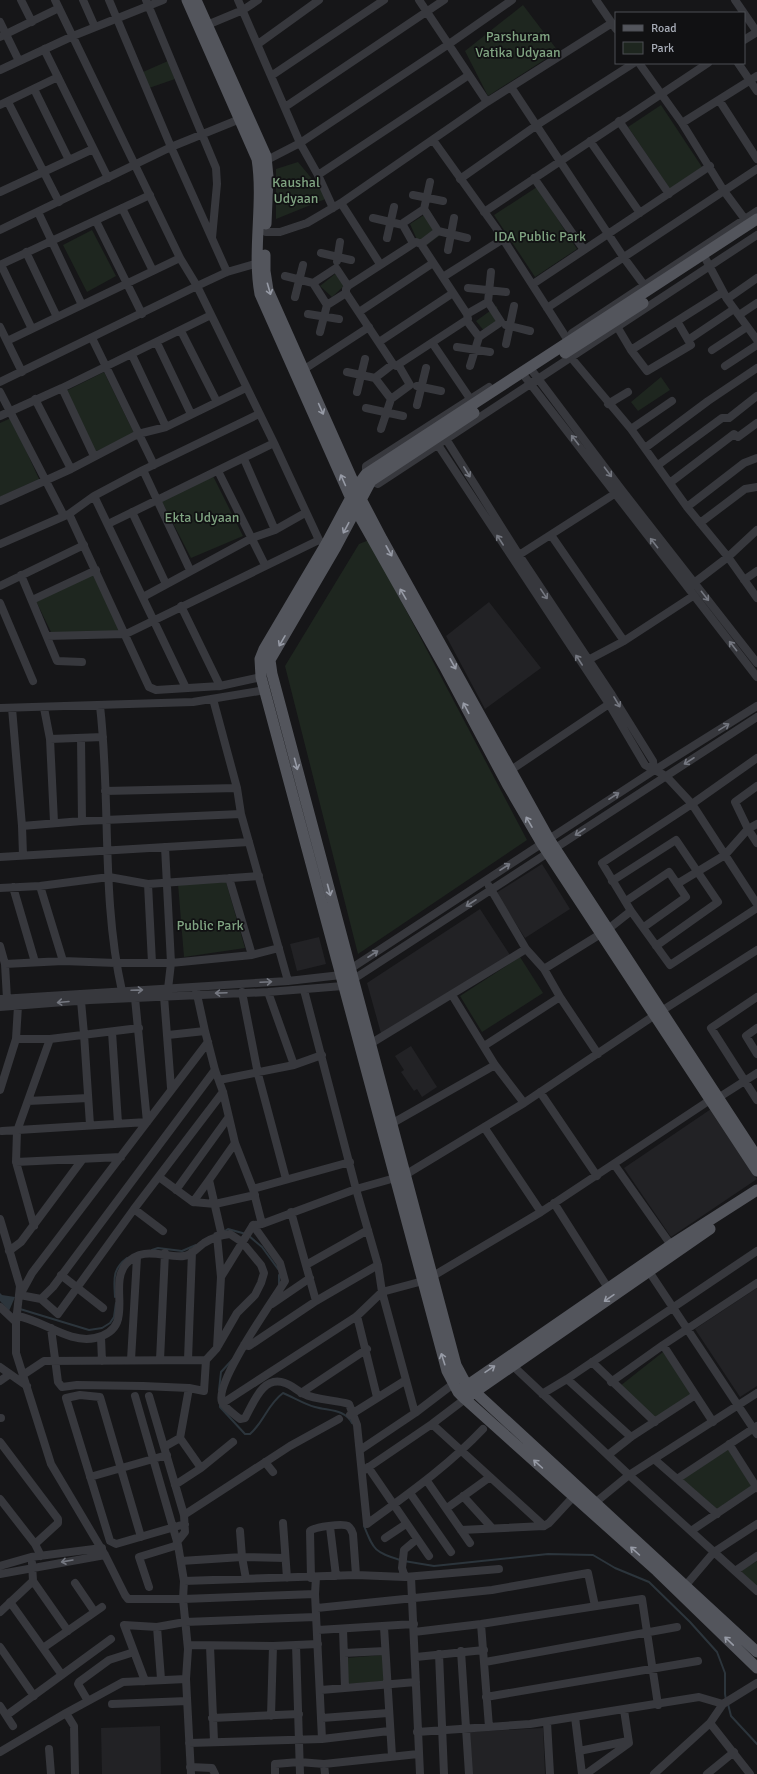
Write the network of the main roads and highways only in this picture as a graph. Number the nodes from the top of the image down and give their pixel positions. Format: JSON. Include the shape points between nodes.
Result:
{"nodes":[{"id":1,"x":187,"y":0,"type":"edge"},
{"id":2,"x":196,"y":0,"type":"edge"},
{"id":3,"x":752,"y":222,"type":"edge"},
{"id":4,"x":707,"y":260,"type":"junction"},
{"id":5,"x":568,"y":347,"type":"junction"},
{"id":6,"x":530,"y":376,"type":"junction"},
{"id":7,"x":368,"y":478,"type":"junction"},
{"id":8,"x":356,"y":488,"type":"junction"},
{"id":9,"x":356,"y":499,"type":"junction"},
{"id":10,"x":356,"y":510,"type":"junction"},
{"id":11,"x":549,"y":846,"type":"junction"},
{"id":12,"x":347,"y":977,"type":"junction"},
{"id":13,"x":714,"y":1099,"type":"junction"},
{"id":14,"x":757,"y":1157,"type":"edge"},
{"id":15,"x":757,"y":1171,"type":"edge"},
{"id":16,"x":400,"y":1176,"type":"junction"},
{"id":17,"x":757,"y":1190,"type":"edge"},
{"id":18,"x":757,"y":1198,"type":"edge"},
{"id":19,"x":464,"y":1388,"type":"junction"},
{"id":20,"x":757,"y":1652,"type":"edge"},
{"id":21,"x":757,"y":1668,"type":"edge"}],
"edges":[{"from":9,"to":1,"type":"main road","one_way":true,"via":[[260,294],[256,276],[260,177],[257,159]]},
{"from":2,"to":8,"type":"main road","one_way":true,"via":[[267,160],[265,271],[268,290]]},
{"from":3,"to":4,"type":"main road"},
{"from":4,"to":5,"type":"main road","via":[[616,324]]},
{"from":4,"to":5,"type":"main road","via":[[646,288]]},
{"from":5,"to":6,"type":"main road"},
{"from":6,"to":7,"type":"main road"},
{"from":6,"to":7,"type":"main road","via":[[472,402]]},
{"from":7,"to":8,"type":"main road"},
{"from":7,"to":9,"type":"main road"},
{"from":8,"to":9,"type":"main road"},
{"from":9,"to":10,"type":"main road"},
{"from":9,"to":11,"type":"main road","one_way":true,"via":[[511,770]]},
{"from":9,"to":12,"type":"main road","via":[[322,542],[260,659],[261,677]]},
{"from":11,"to":10,"type":"main road","one_way":true,"via":[[507,784]]},
{"from":10,"to":12,"type":"main road","one_way":true,"via":[[270,660]]},
{"from":11,"to":13,"type":"main road"},
{"from":12,"to":16,"type":"main road"},
{"from":12,"to":16,"type":"main road","via":[[370,1044],[391,1124]]},
{"from":13,"to":14,"type":"main road"},
{"from":13,"to":15,"type":"main road"},
{"from":16,"to":19,"type":"main road","via":[[428,1278]]},
{"from":19,"to":17,"type":"main road","one_way":true,"via":[[608,1288]]},
{"from":18,"to":19,"type":"main road","one_way":true,"via":[[512,1365]]},
{"from":19,"to":20,"type":"main road","via":[[596,1502]]},
{"from":21,"to":19,"type":"main road","one_way":true,"via":[[657,1571],[574,1496]]}]}
